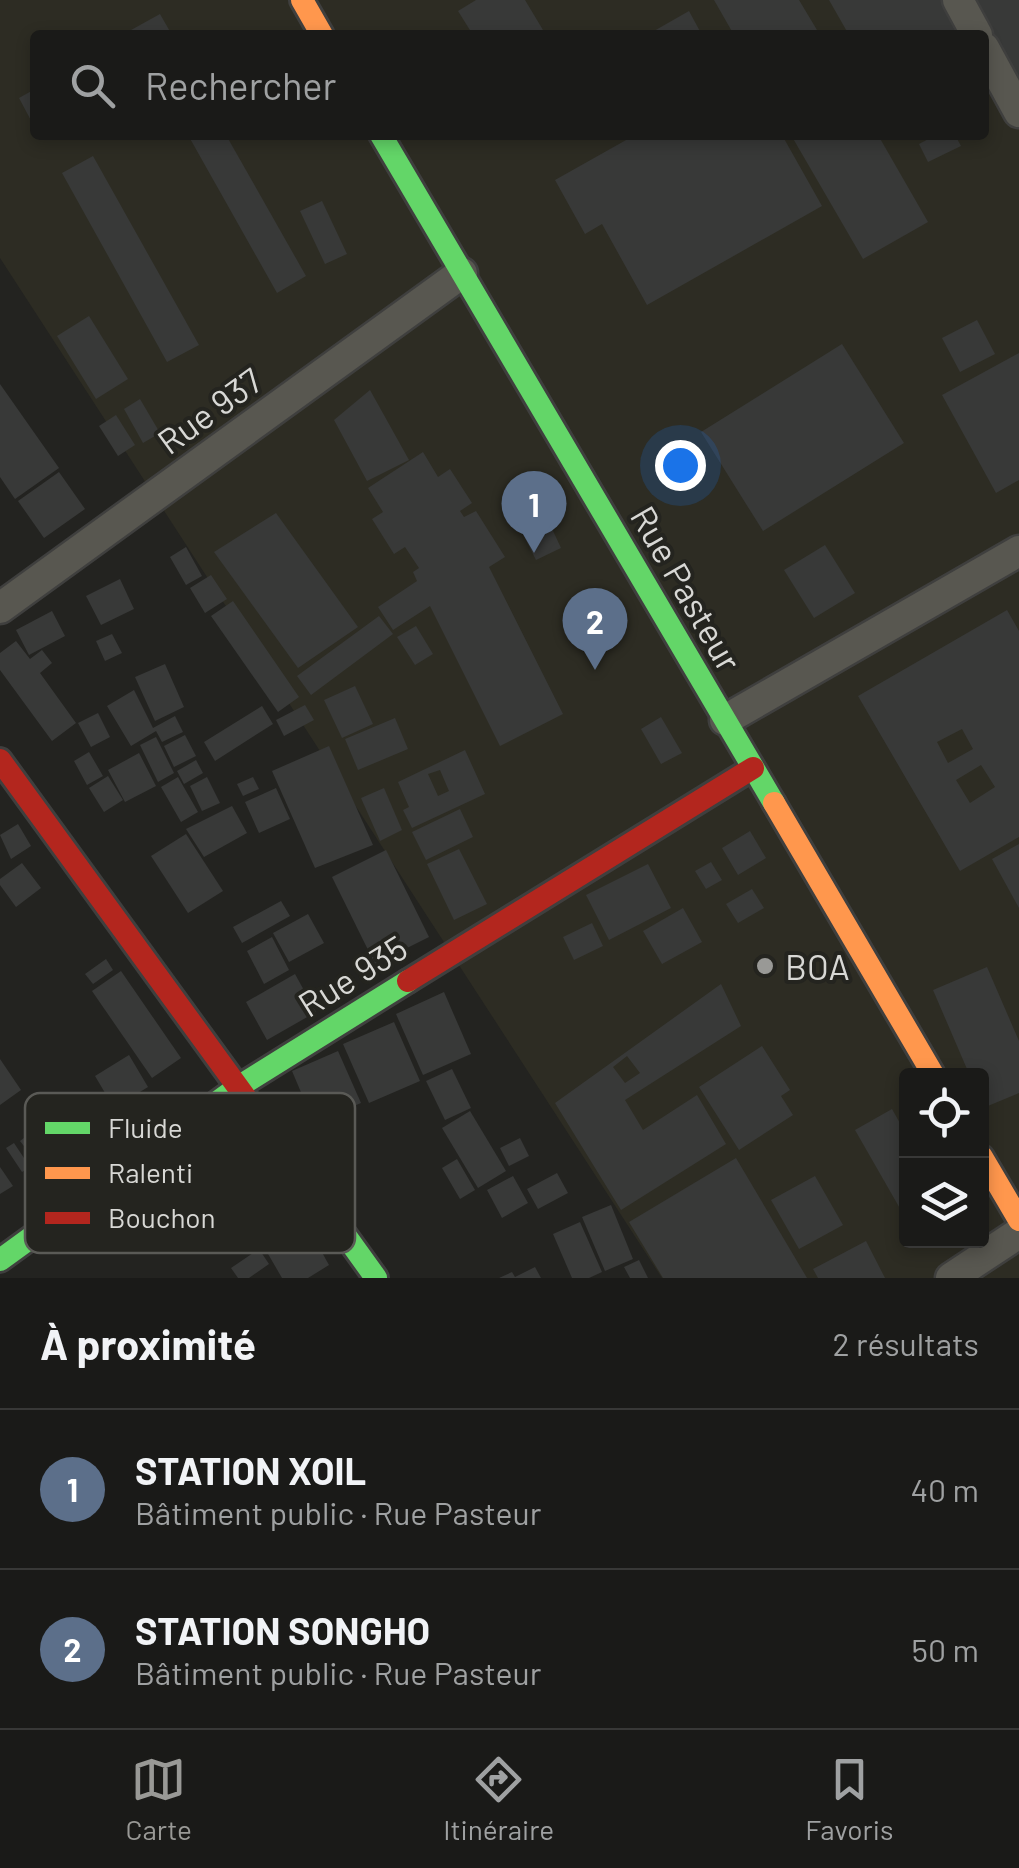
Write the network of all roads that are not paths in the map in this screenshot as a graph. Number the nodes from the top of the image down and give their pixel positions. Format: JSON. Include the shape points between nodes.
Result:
{"nodes":[{"id":1,"x":302,"y":0,"type":"edge"},
{"id":2,"x":958,"y":0,"type":"edge"},
{"id":3,"x":319,"y":30,"type":"edge"},
{"id":4,"x":974,"y":30,"type":"edge"},
{"id":5,"x":989,"y":57,"type":"edge"},
{"id":6,"x":1019,"y":112,"type":"edge"},
{"id":7,"x":384,"y":140,"type":"edge"},
{"id":8,"x":462,"y":274,"type":"junction"},
{"id":9,"x":1019,"y":551,"type":"edge"},
{"id":10,"x":0,"y":608,"type":"edge"},
{"id":11,"x":725,"y":720,"type":"junction"},
{"id":12,"x":0,"y":760,"type":"edge"},
{"id":13,"x":753,"y":768,"type":"junction"},
{"id":14,"x":929,"y":1068,"type":"edge"},
{"id":15,"x":238,"y":1087,"type":"junction"},
{"id":16,"x":230,"y":1093,"type":"edge"},
{"id":17,"x":242,"y":1093,"type":"edge"},
{"id":18,"x":983,"y":1158,"type":"edge"},
{"id":19,"x":1019,"y":1220,"type":"edge"},
{"id":20,"x":1019,"y":1233,"type":"edge"},
{"id":21,"x":25,"y":1242,"type":"edge"},
{"id":22,"x":355,"y":1249,"type":"edge"},
{"id":23,"x":0,"y":1260,"type":"edge"},
{"id":24,"x":376,"y":1278,"type":"edge"},
{"id":25,"x":951,"y":1278,"type":"edge"}],
"edges":[{"from":1,"to":3,"type":"street"},
{"from":2,"to":4,"type":"street"},
{"from":5,"to":6,"type":"street"},
{"from":7,"to":8,"type":"street","name":"Rue Pasteur"},
{"from":8,"to":10,"type":"street","name":"Rue 937"},
{"from":8,"to":11,"type":"street","name":"Rue Pasteur"},
{"from":9,"to":11,"type":"street"},
{"from":11,"to":13,"type":"street","name":"Rue Pasteur"},
{"from":12,"to":15,"type":"street"},
{"from":13,"to":14,"type":"street","name":"Rue Pasteur"},
{"from":13,"to":15,"type":"street","name":"Rue 935"},
{"from":15,"to":16,"type":"street","name":"Rue 935"},
{"from":15,"to":17,"type":"street"},
{"from":18,"to":19,"type":"street"},
{"from":20,"to":25,"type":"street"},
{"from":21,"to":23,"type":"street","name":"Rue 935"},
{"from":22,"to":24,"type":"street"}]}
